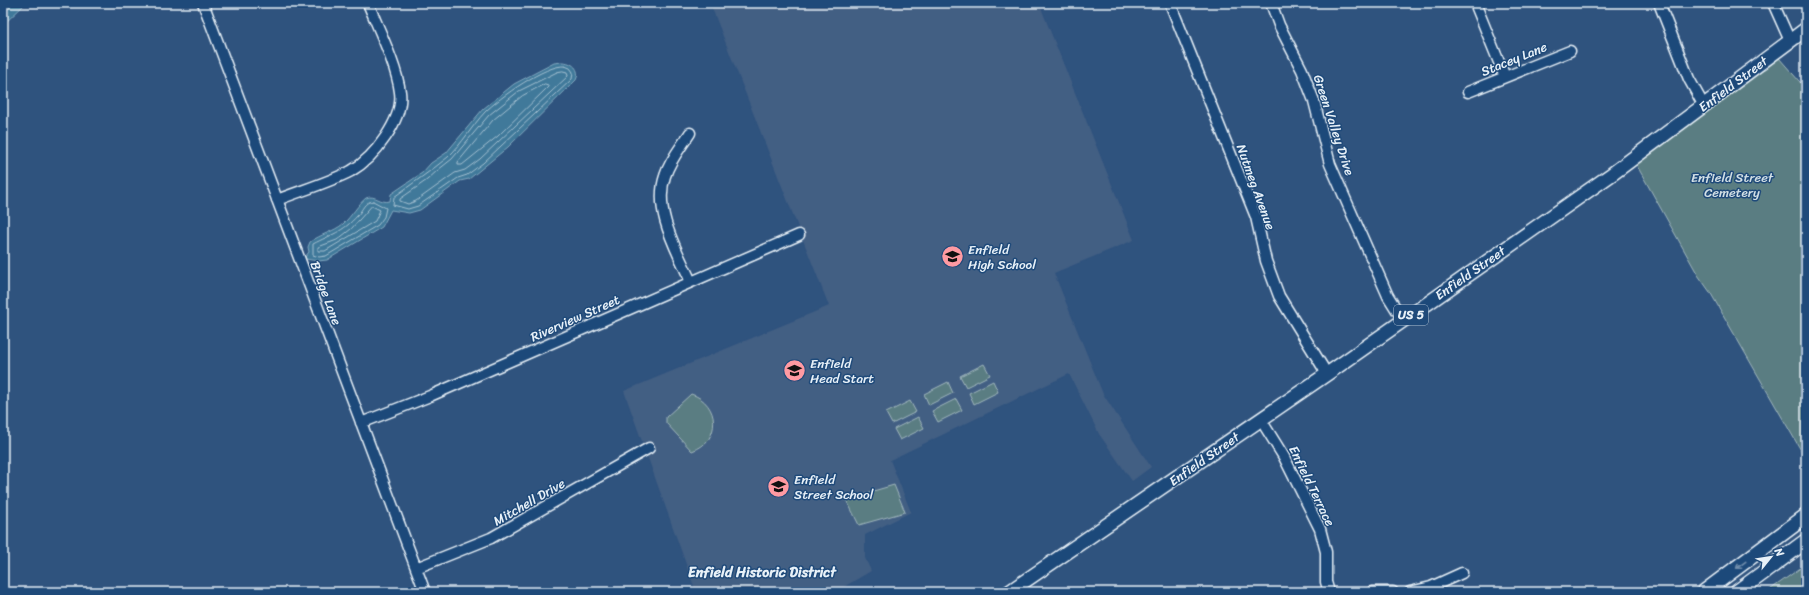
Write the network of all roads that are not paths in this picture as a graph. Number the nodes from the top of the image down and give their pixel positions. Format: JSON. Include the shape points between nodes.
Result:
{"nodes":[{"id":1,"x":203,"y":3,"type":"edge"},
{"id":2,"x":368,"y":3,"type":"edge"},
{"id":3,"x":1170,"y":3,"type":"edge"},
{"id":4,"x":1271,"y":3,"type":"edge"},
{"id":5,"x":1475,"y":3,"type":"edge"},
{"id":6,"x":1659,"y":3,"type":"edge"},
{"id":7,"x":1772,"y":3,"type":"edge"},
{"id":8,"x":1806,"y":29,"type":"edge"},
{"id":9,"x":1790,"y":41,"type":"junction"},
{"id":10,"x":1570,"y":51,"type":"dead end"},
{"id":11,"x":1505,"y":77,"type":"junction"},
{"id":12,"x":1468,"y":92,"type":"dead end"},
{"id":13,"x":1704,"y":106,"type":"junction"},
{"id":14,"x":690,"y":133,"type":"dead end"},
{"id":15,"x":277,"y":200,"type":"junction"},
{"id":16,"x":799,"y":235,"type":"dead end"},
{"id":17,"x":691,"y":282,"type":"junction"},
{"id":18,"x":1403,"y":320,"type":"junction"},
{"id":19,"x":1327,"y":374,"type":"junction"},
{"id":20,"x":1261,"y":420,"type":"junction"},
{"id":21,"x":361,"y":423,"type":"junction"},
{"id":22,"x":649,"y":448,"type":"dead end"},
{"id":23,"x":1806,"y":516,"type":"edge"},
{"id":24,"x":1806,"y":541,"type":"edge"},
{"id":25,"x":416,"y":568,"type":"junction"},
{"id":26,"x":1462,"y":573,"type":"dead end"},
{"id":27,"x":425,"y":592,"type":"edge"},
{"id":28,"x":1009,"y":592,"type":"edge"},
{"id":29,"x":1329,"y":592,"type":"edge"},
{"id":30,"x":1372,"y":592,"type":"edge"},
{"id":31,"x":1393,"y":592,"type":"edge"},
{"id":32,"x":1410,"y":592,"type":"edge"},
{"id":33,"x":1704,"y":592,"type":"edge"},
{"id":34,"x":1738,"y":592,"type":"edge"}],
"edges":[{"from":1,"to":15,"type":"street","name":"Bridge Lane"},
{"from":2,"to":15,"type":"street","via":[[400,91],[396,118],[378,146],[351,171]]},
{"from":3,"to":19,"type":"street","name":"Nutmeg Avenue","via":[[1256,217],[1266,261],[1279,296]]},
{"from":4,"to":18,"type":"street","name":"Green Valley Drive","via":[[1279,26],[1314,100],[1330,164],[1388,296]]},
{"from":5,"to":11,"type":"street"},
{"from":6,"to":13,"type":"street","via":[[1689,79]]},
{"from":7,"to":9,"type":"street"},
{"from":8,"to":9,"type":"main road","name":"Enfield Street","number":"US 5"},
{"from":9,"to":13,"type":"main road","name":"Enfield Street","number":"US 5"},
{"from":10,"to":11,"type":"street","name":"Stacey Lane"},
{"from":11,"to":12,"type":"street","name":"Stacey Lane"},
{"from":13,"to":18,"type":"main road","name":"Enfield Street","number":"US 5","via":[[1612,174]]},
{"from":14,"to":17,"type":"street","via":[[668,169],[662,194],[662,210]]},
{"from":15,"to":21,"type":"street","name":"Bridge Lane"},
{"from":16,"to":17,"type":"street","name":"Riverview Street"},
{"from":17,"to":21,"type":"street","name":"Riverview Street","via":[[424,399]]},
{"from":18,"to":19,"type":"main road","name":"Enfield Street","number":"US 5"},
{"from":19,"to":20,"type":"main road","name":"Enfield Street","number":"US 5"},
{"from":20,"to":28,"type":"main road","name":"Enfield Street","number":"US 5"},
{"from":20,"to":29,"type":"street","name":"Enfield Terrace","via":[[1284,457],[1320,529],[1326,552],[1326,582]]},
{"from":21,"to":25,"type":"street","name":"Bridge Lane"},
{"from":22,"to":25,"type":"street","name":"Mitchell Drive","via":[[491,538]]},
{"from":23,"to":33,"type":"highway","one_way":true},
{"from":24,"to":34,"type":"highway"},
{"from":25,"to":27,"type":"street","name":"Bridge Lane"},
{"from":26,"to":32,"type":"street","via":[[1431,587]]},
{"from":30,"to":31,"type":"street"}]}
